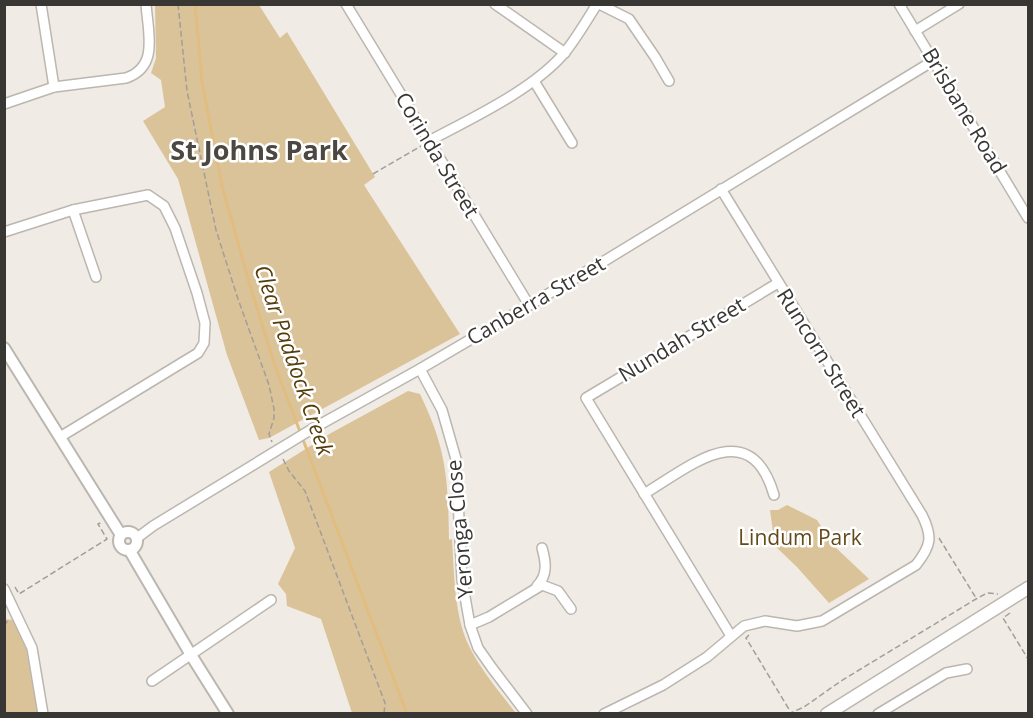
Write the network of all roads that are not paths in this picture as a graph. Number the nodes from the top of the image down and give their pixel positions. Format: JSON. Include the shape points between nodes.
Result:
{"nodes":[{"id":1,"x":41,"y":4,"type":"edge"},
{"id":2,"x":146,"y":4,"type":"edge"},
{"id":3,"x":346,"y":4,"type":"edge"},
{"id":4,"x":495,"y":4,"type":"edge"},
{"id":5,"x":598,"y":4,"type":"edge"},
{"id":6,"x":899,"y":4,"type":"edge"},
{"id":7,"x":959,"y":4,"type":"edge"},
{"id":8,"x":915,"y":31,"type":"junction"},
{"id":9,"x":565,"y":52,"type":"junction"},
{"id":10,"x":933,"y":61,"type":"junction"},
{"id":11,"x":534,"y":81,"type":"junction"},
{"id":12,"x":669,"y":81,"type":"dead end"},
{"id":13,"x":54,"y":87,"type":"junction"},
{"id":14,"x":4,"y":104,"type":"edge"},
{"id":15,"x":429,"y":141,"type":"junction"},
{"id":16,"x":572,"y":142,"type":"dead end"},
{"id":17,"x":721,"y":189,"type":"junction"},
{"id":18,"x":73,"y":210,"type":"junction"},
{"id":19,"x":1029,"y":218,"type":"edge"},
{"id":20,"x":4,"y":232,"type":"edge"},
{"id":21,"x":96,"y":277,"type":"dead end"},
{"id":22,"x":777,"y":283,"type":"junction"},
{"id":23,"x":529,"y":305,"type":"junction"},
{"id":24,"x":4,"y":348,"type":"edge"},
{"id":25,"x":420,"y":369,"type":"junction"},
{"id":26,"x":60,"y":437,"type":"junction"},
{"id":27,"x":644,"y":494,"type":"junction"},
{"id":28,"x":774,"y":495,"type":"dead end"},
{"id":29,"x":121,"y":535,"type":"junction"},
{"id":30,"x":136,"y":538,"type":"junction"},
{"id":31,"x":542,"y":548,"type":"dead end"},
{"id":32,"x":130,"y":551,"type":"junction"},
{"id":33,"x":537,"y":586,"type":"junction"},
{"id":34,"x":1029,"y":588,"type":"edge"},
{"id":35,"x":4,"y":589,"type":"edge"},
{"id":36,"x":271,"y":600,"type":"dead end"},
{"id":37,"x":571,"y":609,"type":"dead end"},
{"id":38,"x":9,"y":611,"type":"edge"},
{"id":39,"x":470,"y":625,"type":"junction"},
{"id":40,"x":731,"y":636,"type":"junction"},
{"id":41,"x":191,"y":655,"type":"junction"},
{"id":42,"x":966,"y":669,"type":"dead end"},
{"id":43,"x":152,"y":681,"type":"dead end"},
{"id":44,"x":43,"y":714,"type":"edge"},
{"id":45,"x":228,"y":714,"type":"edge"},
{"id":46,"x":527,"y":714,"type":"edge"},
{"id":47,"x":604,"y":714,"type":"edge"},
{"id":48,"x":827,"y":714,"type":"edge"},
{"id":49,"x":878,"y":714,"type":"edge"}],
"edges":[{"from":1,"to":13,"type":"street"},
{"from":2,"to":13,"type":"street","via":[[148,58],[143,68],[126,78]]},
{"from":3,"to":15,"type":"street","name":"Corinda Street"},
{"from":4,"to":9,"type":"street"},
{"from":5,"to":9,"type":"street"},
{"from":5,"to":12,"type":"street","via":[[628,19]]},
{"from":6,"to":8,"type":"street","name":"Brisbane Road"},
{"from":7,"to":8,"type":"street"},
{"from":8,"to":10,"type":"street","name":"Brisbane Road"},
{"from":9,"to":11,"type":"street"},
{"from":10,"to":17,"type":"street","name":"Canberra Street"},
{"from":10,"to":19,"type":"street","name":"Brisbane Road"},
{"from":11,"to":15,"type":"street"},
{"from":11,"to":16,"type":"street"},
{"from":13,"to":14,"type":"street"},
{"from":15,"to":23,"type":"street","name":"Corinda Street"},
{"from":17,"to":22,"type":"street","name":"Runcorn Street"},
{"from":17,"to":23,"type":"street","name":"Canberra Street"},
{"from":18,"to":20,"type":"street"},
{"from":18,"to":21,"type":"street"},
{"from":18,"to":26,"type":"street","via":[[148,195],[164,206],[206,323],[204,343],[198,353]]},
{"from":22,"to":27,"type":"street","name":"Nundah Street","via":[[586,398]]},
{"from":22,"to":40,"type":"street","name":"Runcorn Street","via":[[922,515],[929,528],[929,542],[916,565],[822,621],[797,626],[765,621],[744,626]]},
{"from":23,"to":25,"type":"street","name":"Canberra Street"},
{"from":24,"to":26,"type":"street"},
{"from":25,"to":30,"type":"street","name":"Canberra Street","via":[[288,443]]},
{"from":25,"to":39,"type":"street","name":"Yeronga Close","via":[[442,410],[456,459],[462,580]]},
{"from":26,"to":29,"type":"street"},
{"from":27,"to":28,"type":"street","via":[[709,455],[737,451],[754,459],[770,479]]},
{"from":27,"to":40,"type":"street"},
{"from":29,"to":30,"type":"street","via":[[131,532]]},
{"from":29,"to":32,"type":"street","via":[[120,547]]},
{"from":30,"to":32,"type":"street","via":[[136,546]]},
{"from":31,"to":33,"type":"street","via":[[546,562],[544,576]]},
{"from":32,"to":41,"type":"street"},
{"from":33,"to":37,"type":"street","via":[[558,591]]},
{"from":33,"to":39,"type":"street"},
{"from":34,"to":48,"type":"main road"},
{"from":35,"to":38,"type":"street"},
{"from":36,"to":41,"type":"street"},
{"from":38,"to":44,"type":"street","via":[[32,648]]},
{"from":39,"to":46,"type":"street","name":"Yeronga Close","via":[[478,648]]},
{"from":40,"to":47,"type":"street","via":[[707,657],[663,685]]},
{"from":41,"to":43,"type":"street"},
{"from":41,"to":45,"type":"street"},
{"from":42,"to":49,"type":"street","via":[[946,673]]}]}
